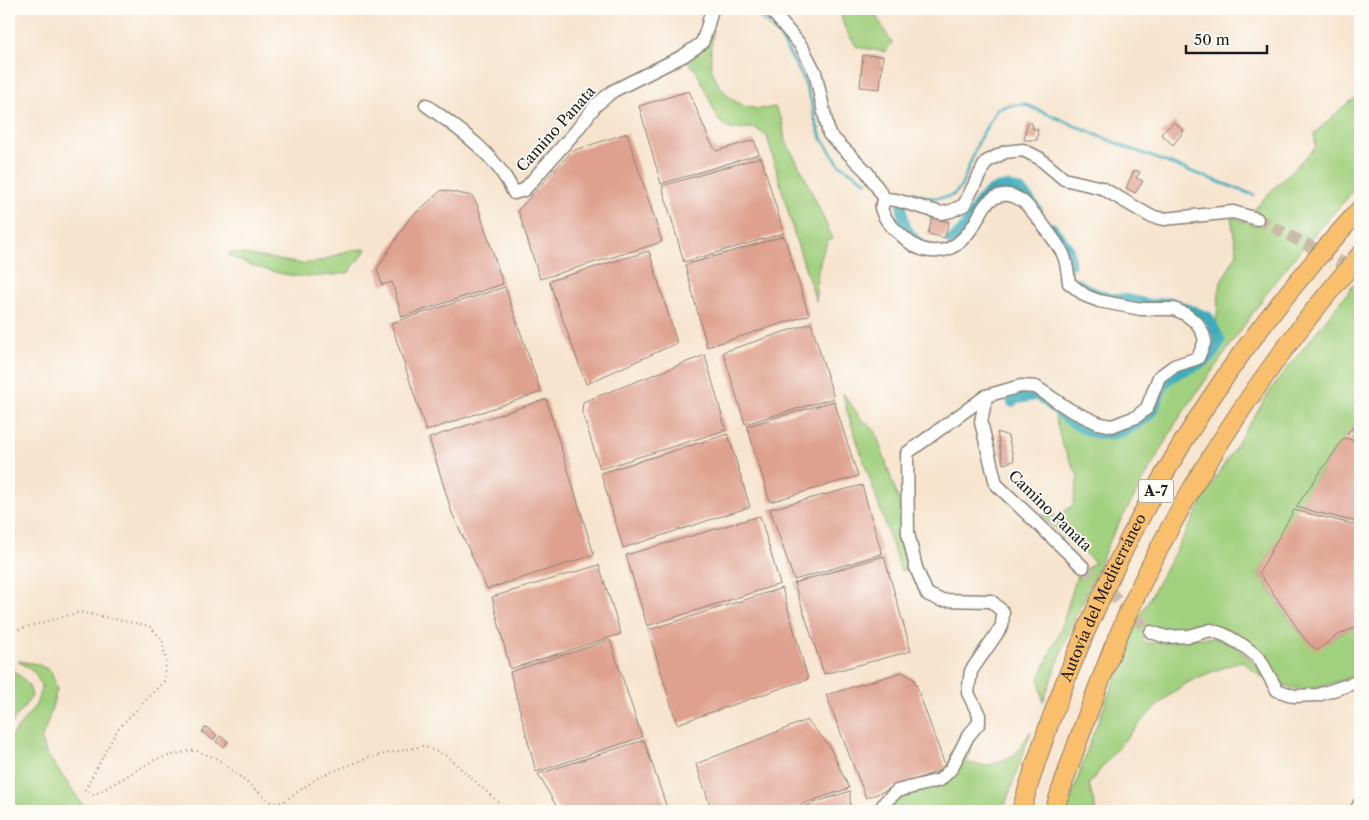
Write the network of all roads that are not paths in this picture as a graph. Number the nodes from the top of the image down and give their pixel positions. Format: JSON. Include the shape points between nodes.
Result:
{"nodes":[{"id":1,"x":712,"y":9,"type":"edge"},
{"id":2,"x":770,"y":9,"type":"edge"},
{"id":3,"x":426,"y":105,"type":"dead end"},
{"id":4,"x":885,"y":199,"type":"junction"},
{"id":5,"x":1360,"y":210,"type":"edge"},
{"id":6,"x":1256,"y":219,"type":"tunnel mouth"},
{"id":7,"x":1360,"y":255,"type":"edge"},
{"id":8,"x":986,"y":396,"type":"junction"},
{"id":9,"x":1083,"y":567,"type":"tunnel mouth"},
{"id":10,"x":1151,"y":632,"type":"tunnel mouth"},
{"id":11,"x":1360,"y":681,"type":"edge"},
{"id":12,"x":1360,"y":803,"type":"edge"},
{"id":13,"x":880,"y":811,"type":"edge"},
{"id":14,"x":1021,"y":811,"type":"edge"},
{"id":15,"x":1054,"y":811,"type":"edge"},
{"id":16,"x":1356,"y":811,"type":"edge"}],
"edges":[{"from":1,"to":3,"type":"street","name":"Camino Panata","via":[[702,44],[602,100],[524,190],[514,193],[509,180],[477,144]]},
{"from":2,"to":4,"type":"street","via":[[802,47],[815,72],[830,134],[867,172]]},
{"from":4,"to":6,"type":"street","via":[[941,213],[952,211],[964,205],[986,162],[1005,152],[1023,150],[1064,179],[1102,188],[1150,216],[1164,219],[1233,212]]},
{"from":4,"to":8,"type":"street","via":[[881,208],[883,216],[893,228],[915,247],[930,252],[954,248],[973,226],[986,202],[1010,194],[1023,200],[1048,231],[1064,255],[1069,283],[1086,296],[1123,306],[1174,309],[1197,323],[1205,341],[1198,358],[1174,366],[1159,377],[1146,408],[1136,417],[1112,426],[1070,410],[1036,387],[1021,386]]},
{"from":5,"to":14,"type":"highway","name":"Autovía del Mediterráneo","number":"A-7","via":[[1278,304],[1184,441],[1131,537],[1095,612],[1036,761]]},
{"from":7,"to":15,"type":"highway","name":"Autovía del Mediterráneo","number":"A-7","via":[[1275,360],[1186,499],[1114,646]]},
{"from":8,"to":9,"type":"street","name":"Camino Panata","via":[[981,422],[996,484]]},
{"from":8,"to":13,"type":"street","via":[[907,453],[908,533],[916,568],[927,594],[940,600],[991,601],[1003,612],[1002,626],[971,671],[968,692],[979,715],[979,724],[968,736],[951,769],[940,780],[898,791]]},
{"from":10,"to":11,"type":"street","via":[[1166,637],[1189,636],[1211,630],[1225,634],[1259,658],[1277,690],[1294,696],[1318,695]]},
{"from":12,"to":16,"type":"street"}]}
